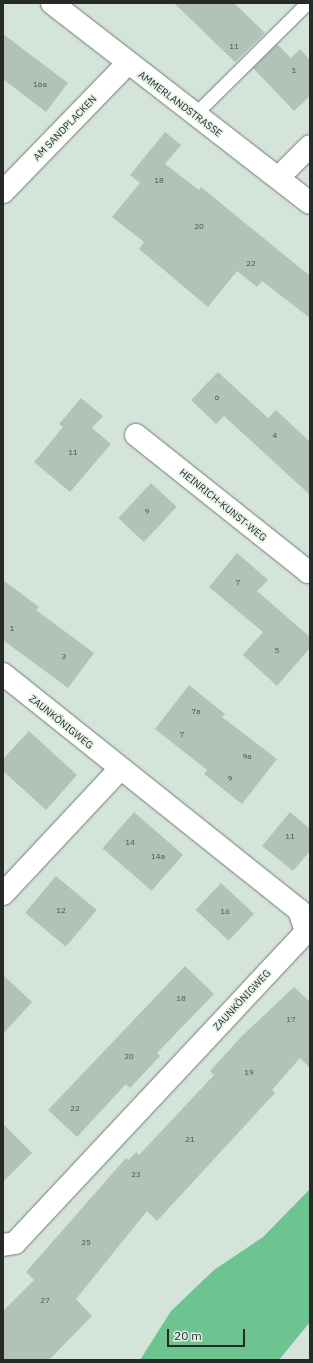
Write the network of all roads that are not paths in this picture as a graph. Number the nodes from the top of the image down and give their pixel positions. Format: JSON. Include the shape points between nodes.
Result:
{"nodes":[{"id":1,"x":52,"y":3,"type":"edge"},
{"id":2,"x":307,"y":3,"type":"edge"},
{"id":3,"x":128,"y":63,"type":"junction"},
{"id":4,"x":194,"y":115,"type":"junction"},
{"id":5,"x":310,"y":146,"type":"edge"},
{"id":6,"x":278,"y":178,"type":"junction"},
{"id":7,"x":3,"y":192,"type":"edge"},
{"id":8,"x":310,"y":202,"type":"edge"},
{"id":9,"x":136,"y":435,"type":"dead end"},
{"id":10,"x":310,"y":570,"type":"edge"},
{"id":11,"x":3,"y":674,"type":"edge"},
{"id":12,"x":119,"y":770,"type":"junction"},
{"id":13,"x":3,"y":894,"type":"edge"},
{"id":14,"x":3,"y":1245,"type":"edge"}],
"edges":[{"from":1,"to":3,"type":"street","name":"AMMERLANDSTRASSE"},
{"from":2,"to":4,"type":"lane"},
{"from":3,"to":4,"type":"street","name":"AMMERLANDSTRASSE"},
{"from":3,"to":7,"type":"street","name":"AM SANDPLACKEN"},
{"from":4,"to":6,"type":"street","name":"AMMERLANDSTRASSE"},
{"from":5,"to":6,"type":"street"},
{"from":6,"to":8,"type":"street","name":"AMMERLANDSTRASSE"},
{"from":9,"to":10,"type":"street","name":"HEINRICH-KUNST-WEG","via":[[308,572]]},
{"from":11,"to":12,"type":"street","name":"ZAUNKÖNIGWEG"},
{"from":12,"to":13,"type":"street"},
{"from":12,"to":14,"type":"street","name":"ZAUNKÖNIGWEG","via":[[298,910],[305,921],[306,932],[15,1243]]}]}
